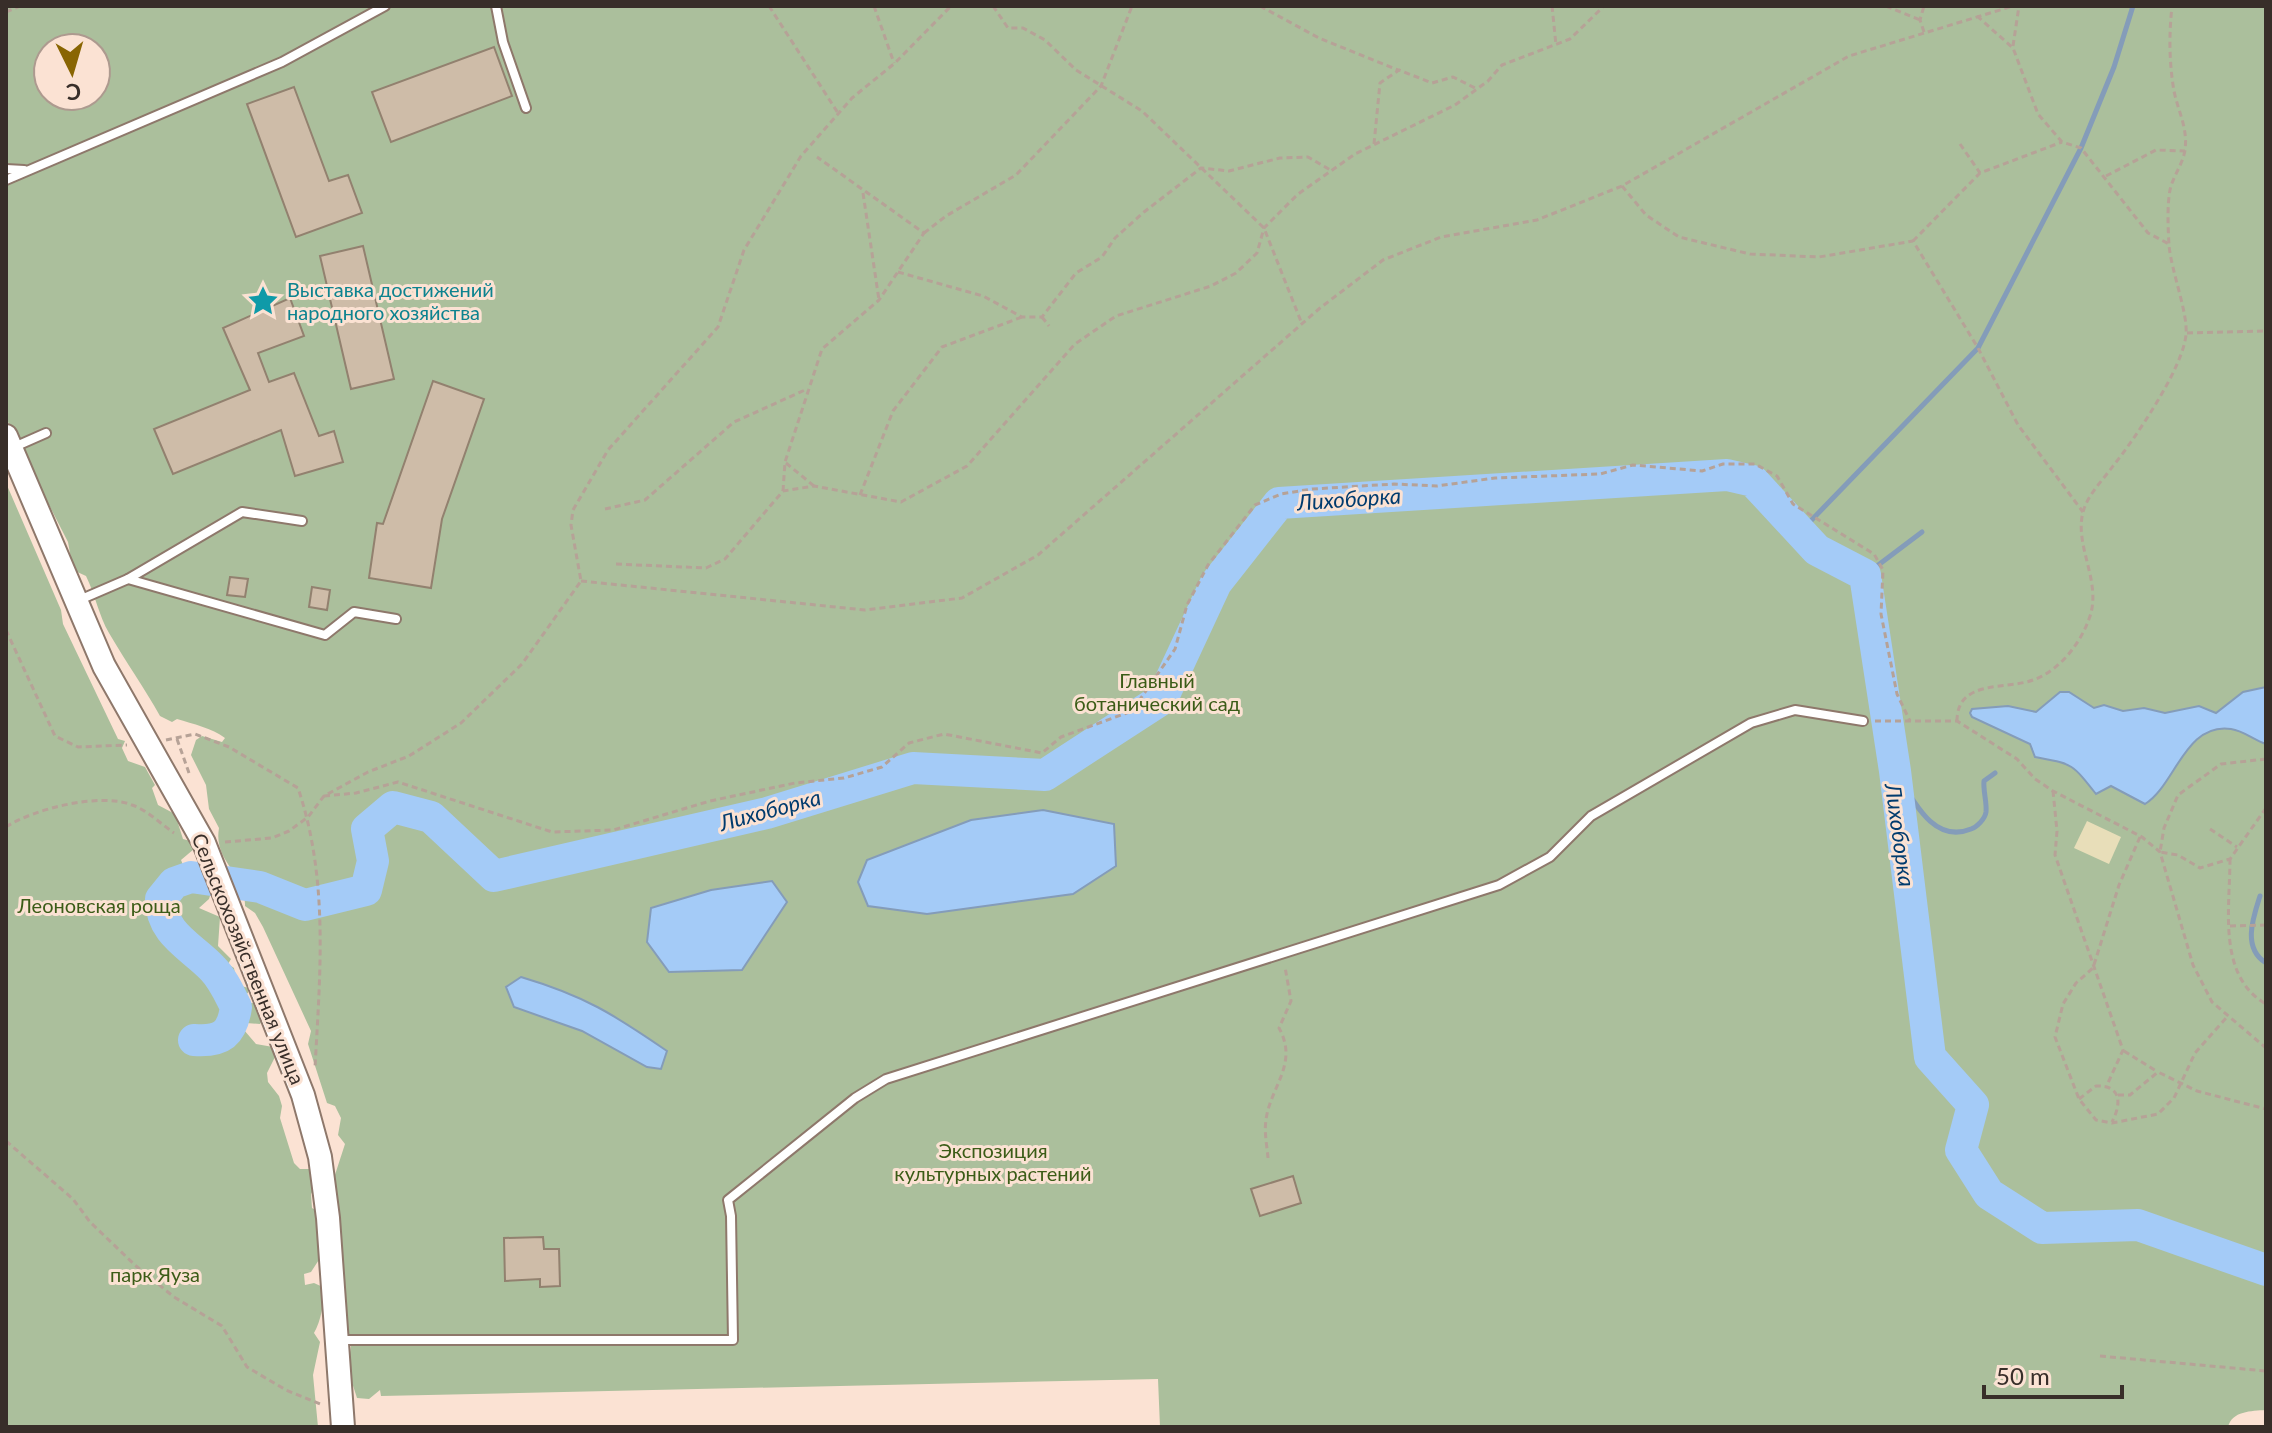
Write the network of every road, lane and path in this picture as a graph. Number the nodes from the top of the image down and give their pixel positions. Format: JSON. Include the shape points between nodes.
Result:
{"nodes":[{"id":1,"x":20,"y":6,"type":"edge"},
{"id":2,"x":385,"y":6,"type":"edge"},
{"id":3,"x":496,"y":6,"type":"edge"},
{"id":4,"x":769,"y":6,"type":"edge"},
{"id":5,"x":874,"y":6,"type":"edge"},
{"id":6,"x":951,"y":6,"type":"edge"},
{"id":7,"x":993,"y":6,"type":"edge"},
{"id":8,"x":1132,"y":6,"type":"edge"},
{"id":9,"x":1260,"y":6,"type":"edge"},
{"id":10,"x":1552,"y":6,"type":"edge"},
{"id":11,"x":1604,"y":6,"type":"edge"},
{"id":12,"x":1886,"y":6,"type":"edge"},
{"id":13,"x":1924,"y":6,"type":"edge"},
{"id":14,"x":2013,"y":6,"type":"edge"},
{"id":15,"x":2019,"y":6,"type":"edge"},
{"id":16,"x":2172,"y":6,"type":"edge"},
{"id":17,"x":6,"y":12,"type":"edge"},
{"id":18,"x":1977,"y":16,"type":"junction"},
{"id":19,"x":1920,"y":20,"type":"junction"},
{"id":20,"x":1924,"y":32,"type":"junction"},
{"id":21,"x":1556,"y":45,"type":"junction"},
{"id":22,"x":2013,"y":48,"type":"junction"},
{"id":23,"x":895,"y":63,"type":"junction"},
{"id":24,"x":1399,"y":70,"type":"junction"},
{"id":25,"x":1101,"y":86,"type":"junction"},
{"id":26,"x":1477,"y":89,"type":"junction"},
{"id":27,"x":526,"y":108,"type":"dead end"},
{"id":28,"x":838,"y":113,"type":"junction"},
{"id":29,"x":2062,"y":142,"type":"junction"},
{"id":30,"x":1960,"y":144,"type":"dead end"},
{"id":31,"x":1375,"y":145,"type":"junction"},
{"id":32,"x":2185,"y":151,"type":"junction"},
{"id":33,"x":817,"y":157,"type":"dead end"},
{"id":34,"x":1201,"y":168,"type":"junction"},
{"id":35,"x":6,"y":169,"type":"edge"},
{"id":36,"x":29,"y":171,"type":"junction"},
{"id":37,"x":1332,"y":171,"type":"junction"},
{"id":38,"x":1980,"y":173,"type":"junction"},
{"id":39,"x":2106,"y":176,"type":"junction"},
{"id":40,"x":6,"y":180,"type":"edge"},
{"id":41,"x":1622,"y":186,"type":"junction"},
{"id":42,"x":863,"y":192,"type":"junction"},
{"id":43,"x":1264,"y":228,"type":"junction"},
{"id":44,"x":924,"y":233,"type":"junction"},
{"id":45,"x":1913,"y":241,"type":"junction"},
{"id":46,"x":2169,"y":244,"type":"junction"},
{"id":47,"x":898,"y":272,"type":"junction"},
{"id":48,"x":879,"y":300,"type":"junction"},
{"id":49,"x":1022,"y":317,"type":"junction"},
{"id":50,"x":1042,"y":317,"type":"junction"},
{"id":51,"x":1302,"y":324,"type":"junction"},
{"id":52,"x":1049,"y":326,"type":"dead end"},
{"id":53,"x":2266,"y":331,"type":"edge"},
{"id":54,"x":2187,"y":333,"type":"junction"},
{"id":55,"x":805,"y":390,"type":"junction"},
{"id":56,"x":46,"y":433,"type":"dead end"},
{"id":57,"x":9,"y":442,"type":"edge"},
{"id":58,"x":785,"y":462,"type":"junction"},
{"id":59,"x":814,"y":486,"type":"junction"},
{"id":60,"x":783,"y":491,"type":"junction"},
{"id":61,"x":860,"y":495,"type":"junction"},
{"id":62,"x":605,"y":509,"type":"dead end"},
{"id":63,"x":2083,"y":512,"type":"junction"},
{"id":64,"x":302,"y":521,"type":"dead end"},
{"id":65,"x":616,"y":564,"type":"dead end"},
{"id":66,"x":128,"y":579,"type":"junction"},
{"id":67,"x":581,"y":581,"type":"junction"},
{"id":68,"x":75,"y":602,"type":"junction"},
{"id":69,"x":396,"y":619,"type":"dead end"},
{"id":70,"x":6,"y":630,"type":"edge"},
{"id":71,"x":1863,"y":721,"type":"joint"},
{"id":72,"x":1910,"y":721,"type":"junction"},
{"id":73,"x":1957,"y":721,"type":"junction"},
{"id":74,"x":177,"y":739,"type":"dead end"},
{"id":75,"x":149,"y":741,"type":"junction"},
{"id":76,"x":2266,"y":759,"type":"edge"},
{"id":77,"x":2053,"y":791,"type":"junction"},
{"id":78,"x":324,"y":796,"type":"junction"},
{"id":79,"x":2266,"y":808,"type":"edge"},
{"id":80,"x":308,"y":817,"type":"junction"},
{"id":81,"x":6,"y":827,"type":"edge"},
{"id":82,"x":2210,"y":829,"type":"dead end"},
{"id":83,"x":2140,"y":837,"type":"junction"},
{"id":84,"x":204,"y":843,"type":"junction"},
{"id":85,"x":2237,"y":847,"type":"junction"},
{"id":86,"x":2160,"y":852,"type":"junction"},
{"id":87,"x":2230,"y":859,"type":"junction"},
{"id":88,"x":2266,"y":925,"type":"edge"},
{"id":89,"x":2230,"y":926,"type":"junction"},
{"id":90,"x":1282,"y":955,"type":"junction"},
{"id":91,"x":2093,"y":968,"type":"junction"},
{"id":92,"x":2266,"y":1004,"type":"edge"},
{"id":93,"x":2227,"y":1017,"type":"junction"},
{"id":94,"x":2266,"y":1048,"type":"edge"},
{"id":95,"x":2123,"y":1050,"type":"junction"},
{"id":96,"x":315,"y":1071,"type":"dead end"},
{"id":97,"x":2158,"y":1072,"type":"junction"},
{"id":98,"x":2180,"y":1082,"type":"junction"},
{"id":99,"x":2107,"y":1085,"type":"junction"},
{"id":100,"x":2118,"y":1095,"type":"junction"},
{"id":101,"x":2079,"y":1099,"type":"junction"},
{"id":102,"x":2266,"y":1109,"type":"edge"},
{"id":103,"x":2112,"y":1123,"type":"junction"},
{"id":104,"x":6,"y":1141,"type":"edge"},
{"id":105,"x":1268,"y":1158,"type":"dead end"},
{"id":106,"x":337,"y":1340,"type":"junction"},
{"id":107,"x":2100,"y":1356,"type":"dead end"},
{"id":108,"x":2266,"y":1371,"type":"edge"},
{"id":109,"x":324,"y":1397,"type":"dead end"},
{"id":110,"x":321,"y":1405,"type":"junction"},
{"id":111,"x":322,"y":1413,"type":"dead end"},
{"id":112,"x":343,"y":1427,"type":"edge"}],
"edges":[{"from":1,"to":17,"type":"path"},
{"from":2,"to":36,"type":"lane","via":[[282,62]]},
{"from":3,"to":27,"type":"lane"},
{"from":4,"to":28,"type":"path"},
{"from":5,"to":23,"type":"path"},
{"from":6,"to":23,"type":"path"},
{"from":7,"to":25,"type":"path","via":[[1008,28],[1023,28],[1045,40]]},
{"from":8,"to":25,"type":"path"},
{"from":9,"to":24,"type":"path","via":[[1319,38]]},
{"from":10,"to":21,"type":"path"},
{"from":11,"to":21,"type":"path","via":[[1570,39]]},
{"from":12,"to":19,"type":"path"},
{"from":13,"to":19,"type":"path"},
{"from":14,"to":18,"type":"path"},
{"from":15,"to":22,"type":"path"},
{"from":16,"to":32,"type":"path","via":[[2169,39]]},
{"from":18,"to":20,"type":"path"},
{"from":18,"to":22,"type":"path"},
{"from":19,"to":20,"type":"path"},
{"from":20,"to":41,"type":"path","via":[[1849,56]]},
{"from":21,"to":26,"type":"path","via":[[1502,65]]},
{"from":22,"to":29,"type":"path","via":[[2038,114]]},
{"from":23,"to":28,"type":"path"},
{"from":24,"to":26,"type":"path","via":[[1432,83],[1453,77]]},
{"from":24,"to":31,"type":"path","via":[[1380,83]]},
{"from":25,"to":34,"type":"path","via":[[1142,111]]},
{"from":25,"to":44,"type":"path","via":[[1016,175]]},
{"from":26,"to":31,"type":"path"},
{"from":28,"to":67,"type":"path","via":[[801,156],[744,250],[718,327],[608,450],[573,510]]},
{"from":29,"to":38,"type":"path"},
{"from":29,"to":39,"type":"path","via":[[2081,148]]},
{"from":30,"to":38,"type":"path"},
{"from":31,"to":37,"type":"path"},
{"from":32,"to":39,"type":"path","via":[[2156,150]]},
{"from":32,"to":46,"type":"path","via":[[2170,190]]},
{"from":33,"to":42,"type":"path"},
{"from":34,"to":37,"type":"path","via":[[1229,171],[1308,157]]},
{"from":34,"to":43,"type":"path"},
{"from":34,"to":50,"type":"path","via":[[1115,238],[1102,257],[1076,273]]},
{"from":35,"to":36,"type":"lane"},
{"from":36,"to":40,"type":"lane"},
{"from":37,"to":43,"type":"path","via":[[1298,194]]},
{"from":38,"to":45,"type":"path"},
{"from":39,"to":46,"type":"path","via":[[2148,233]]},
{"from":41,"to":45,"type":"path","via":[[1646,215],[1679,237],[1750,254],[1819,257]]},
{"from":41,"to":51,"type":"path","via":[[1537,220],[1441,237],[1383,260]]},
{"from":42,"to":44,"type":"path"},
{"from":42,"to":48,"type":"path"},
{"from":43,"to":51,"type":"path"},
{"from":43,"to":61,"type":"path","via":[[1257,253],[1236,273],[1116,316],[1075,344],[967,466],[901,502]]},
{"from":44,"to":47,"type":"path"},
{"from":45,"to":63,"type":"path","via":[[2018,425]]},
{"from":46,"to":54,"type":"path"},
{"from":47,"to":48,"type":"path"},
{"from":47,"to":49,"type":"path","via":[[983,296]]},
{"from":48,"to":55,"type":"path","via":[[822,349]]},
{"from":49,"to":50,"type":"path"},
{"from":49,"to":61,"type":"path","via":[[942,347],[893,411]]},
{"from":50,"to":52,"type":"path"},
{"from":51,"to":67,"type":"path","via":[[1038,555],[962,598],[865,610]]},
{"from":53,"to":54,"type":"path"},
{"from":54,"to":63,"type":"path","via":[[2178,362],[2136,436]]},
{"from":55,"to":58,"type":"path"},
{"from":55,"to":62,"type":"path","via":[[734,422],[645,500]]},
{"from":56,"to":57,"type":"lane"},
{"from":57,"to":68,"type":"main road","name":"Сельскохозяйственная улица"},
{"from":58,"to":59,"type":"path"},
{"from":58,"to":60,"type":"path"},
{"from":59,"to":60,"type":"path"},
{"from":59,"to":61,"type":"path"},
{"from":60,"to":65,"type":"path","via":[[725,559],[706,568]]},
{"from":63,"to":73,"type":"path","via":[[2093,589],[2090,618],[2077,641],[2061,664],[2035,680],[1981,687],[1965,697]]},
{"from":64,"to":66,"type":"lane","via":[[242,512]]},
{"from":66,"to":68,"type":"lane"},
{"from":66,"to":69,"type":"lane","via":[[325,635],[354,612]]},
{"from":67,"to":78,"type":"path","via":[[522,664],[461,723],[409,756]]},
{"from":68,"to":75,"type":"main road","name":"Сельскохозяйственная улица","via":[[104,666]]},
{"from":70,"to":75,"type":"path","via":[[55,736],[78,747]]},
{"from":71,"to":72,"type":"path"},
{"from":71,"to":90,"type":"lane","via":[[1795,710],[1751,723],[1591,816],[1550,857],[1499,885]]},
{"from":72,"to":73,"type":"path"},
{"from":72,"to":78,"type":"path","via":[[1897,694],[1881,614],[1883,570],[1874,554],[1793,504],[1777,476],[1755,464],[1723,464],[1702,471],[1633,465],[1600,474],[1312,489],[1255,505],[1208,565],[1187,605],[1175,649],[1132,711],[1061,737],[1042,753],[944,734],[909,743],[882,767],[710,801],[613,830],[552,832],[398,782]]},
{"from":73,"to":77,"type":"path","via":[[2017,759]]},
{"from":74,"to":80,"type":"path","via":[[195,734],[275,773],[298,788]]},
{"from":75,"to":84,"type":"main road","name":"Сельскохозяйственная улица"},
{"from":76,"to":86,"type":"path","via":[[2221,764],[2178,795]]},
{"from":77,"to":83,"type":"path"},
{"from":77,"to":91,"type":"path","via":[[2055,855]]},
{"from":78,"to":80,"type":"path"},
{"from":79,"to":85,"type":"path"},
{"from":80,"to":84,"type":"path","via":[[272,838]]},
{"from":80,"to":96,"type":"path","via":[[322,921]]},
{"from":81,"to":84,"type":"path","via":[[41,810],[95,801],[132,804],[192,845]]},
{"from":82,"to":85,"type":"path"},
{"from":83,"to":86,"type":"path"},
{"from":83,"to":91,"type":"path"},
{"from":84,"to":106,"type":"main road","name":"Сельскохозяйственная улица","via":[[303,1095],[320,1157]]},
{"from":85,"to":87,"type":"path"},
{"from":86,"to":87,"type":"path","via":[[2200,868]]},
{"from":86,"to":93,"type":"path","via":[[2193,965],[2212,1002]]},
{"from":87,"to":89,"type":"path"},
{"from":88,"to":89,"type":"path"},
{"from":89,"to":92,"type":"path","via":[[2237,975]]},
{"from":90,"to":105,"type":"path","via":[[1291,1001],[1279,1028],[1285,1073],[1266,1119]]},
{"from":90,"to":106,"type":"lane","via":[[886,1079],[855,1098],[728,1200],[733,1340]]},
{"from":91,"to":95,"type":"path"},
{"from":91,"to":101,"type":"path","via":[[2063,1004],[2055,1037]]},
{"from":93,"to":94,"type":"path"},
{"from":93,"to":98,"type":"path","via":[[2195,1053]]},
{"from":95,"to":97,"type":"path"},
{"from":95,"to":99,"type":"path"},
{"from":97,"to":98,"type":"path"},
{"from":97,"to":100,"type":"path","via":[[2130,1095]]},
{"from":98,"to":102,"type":"path"},
{"from":98,"to":103,"type":"path","via":[[2168,1107],[2158,1114]]},
{"from":99,"to":100,"type":"path"},
{"from":99,"to":101,"type":"path","via":[[2096,1086]]},
{"from":100,"to":103,"type":"path"},
{"from":101,"to":103,"type":"path","via":[[2096,1120]]},
{"from":104,"to":110,"type":"path","via":[[73,1199],[136,1266],[222,1326],[247,1367]]},
{"from":106,"to":112,"type":"main road","name":"Сельскохозяйственная улица"},
{"from":107,"to":108,"type":"path"},
{"from":109,"to":110,"type":"path"},
{"from":110,"to":111,"type":"path"}]}
